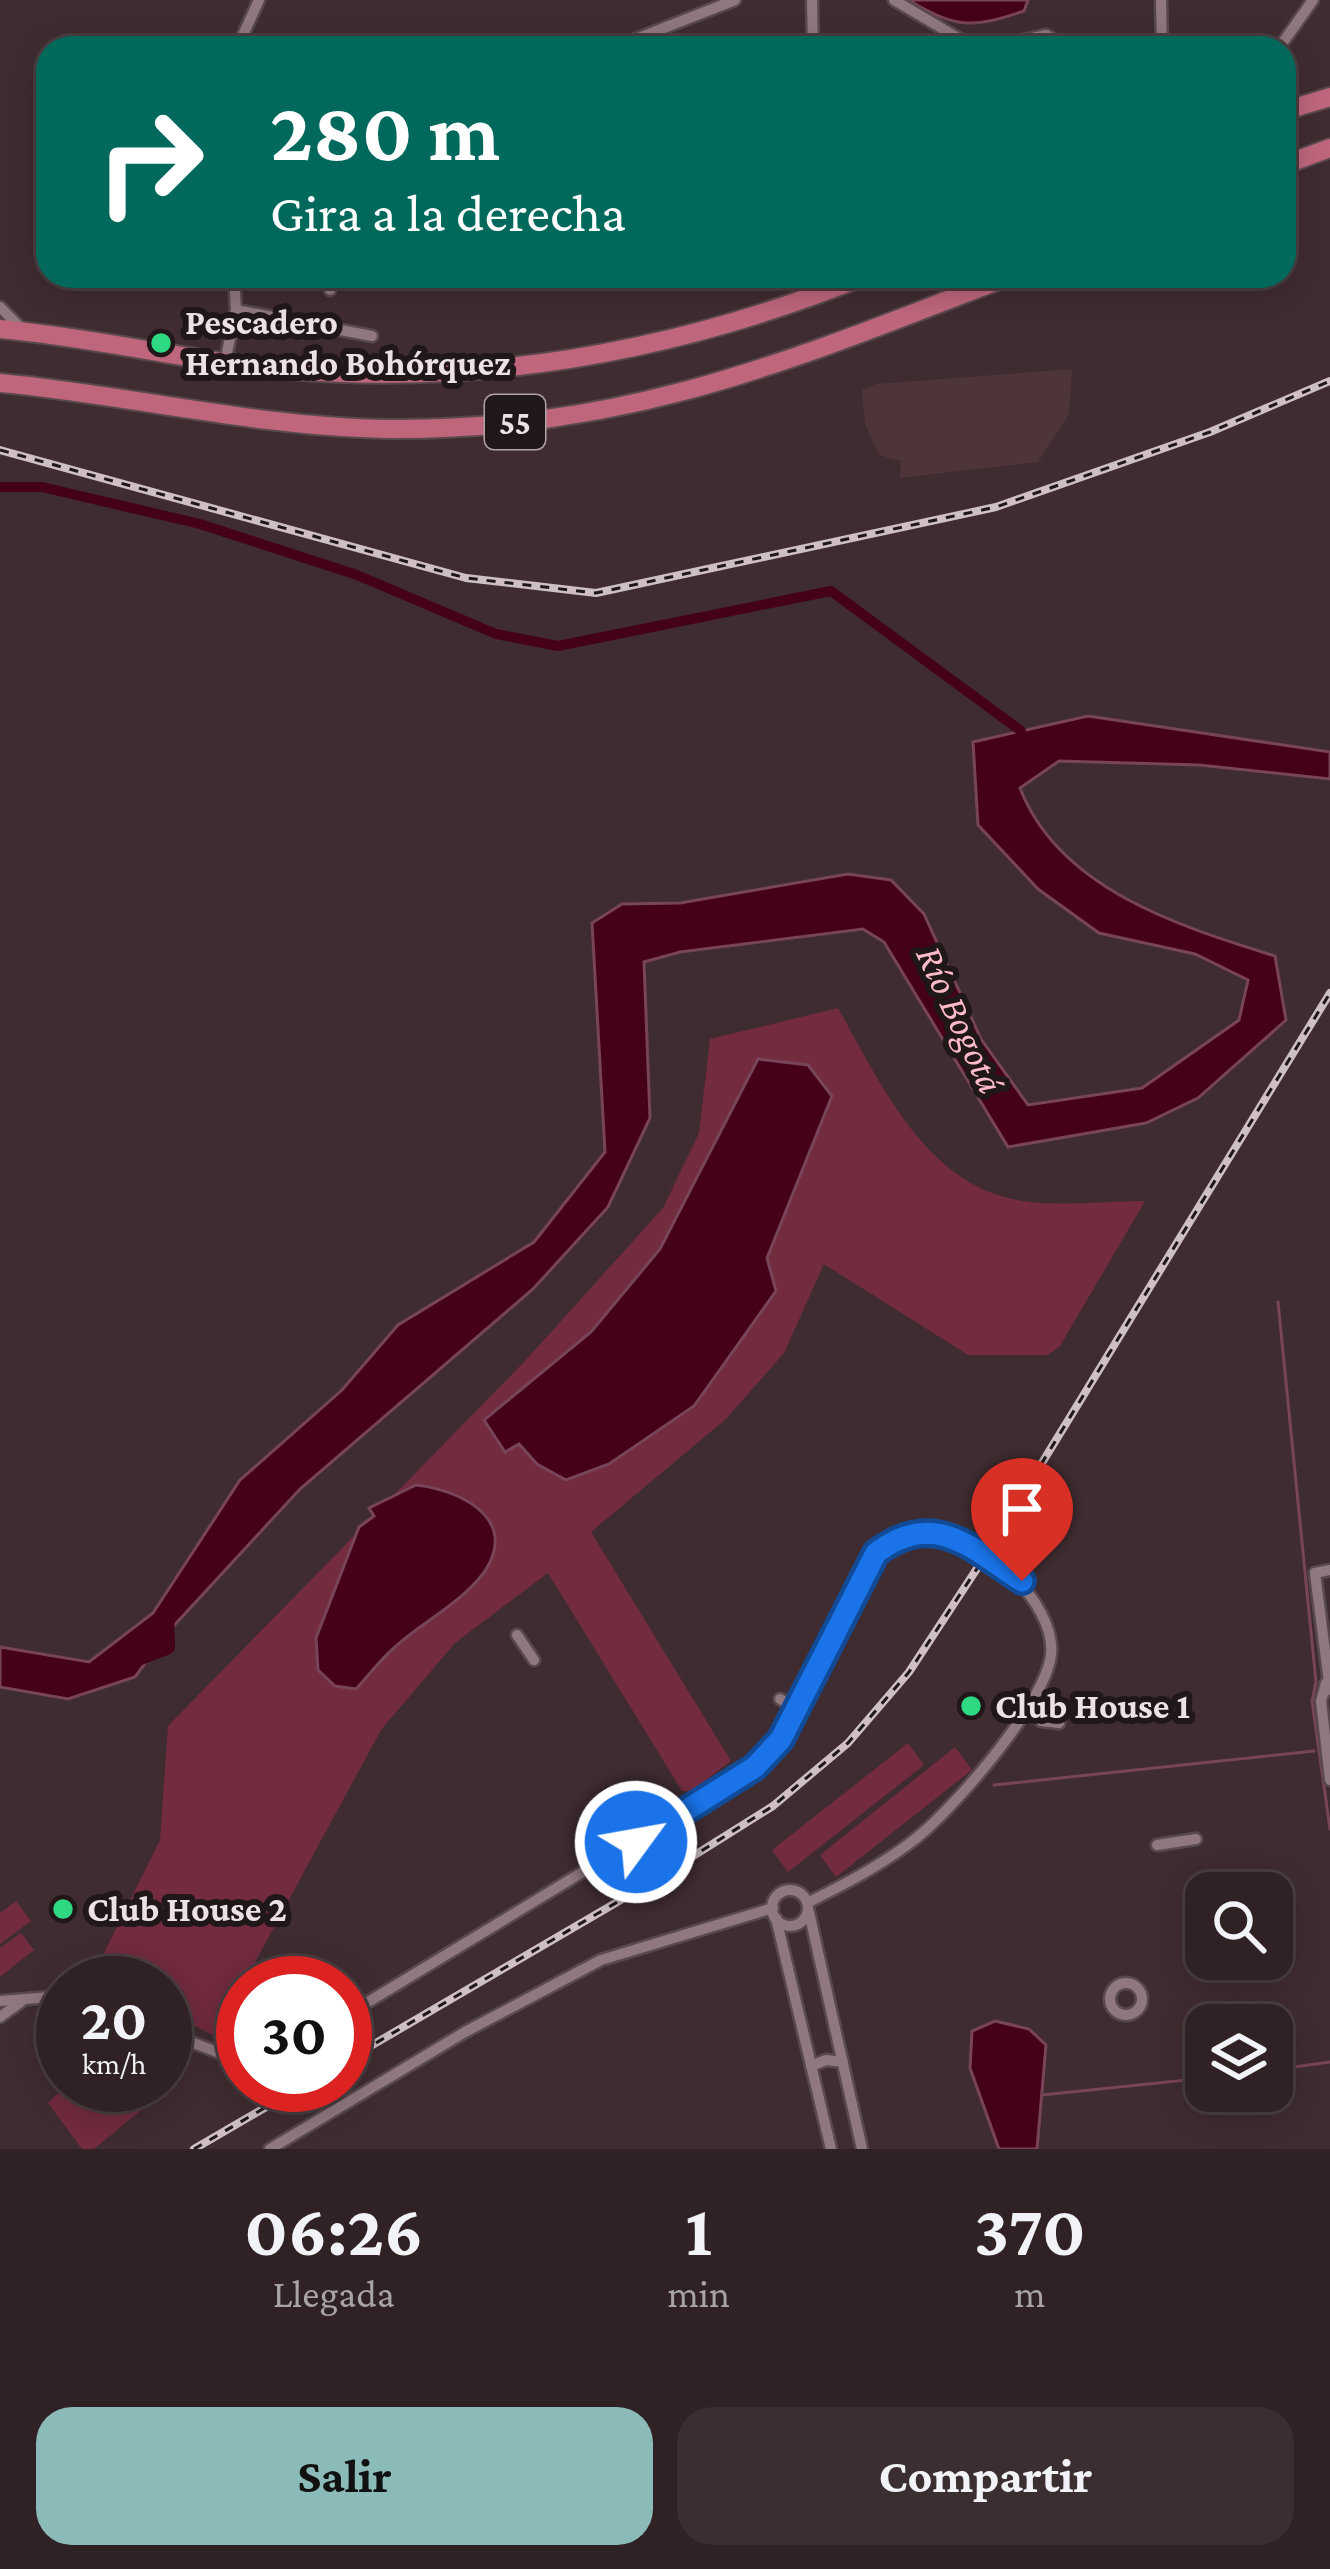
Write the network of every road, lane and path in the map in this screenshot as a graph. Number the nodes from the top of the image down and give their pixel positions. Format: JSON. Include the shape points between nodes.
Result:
{"nodes":[{"id":1,"x":259,"y":0,"type":"edge"},
{"id":2,"x":735,"y":0,"type":"edge"},
{"id":3,"x":812,"y":0,"type":"edge"},
{"id":4,"x":894,"y":0,"type":"edge"},
{"id":5,"x":1161,"y":0,"type":"edge"},
{"id":6,"x":1313,"y":0,"type":"edge"},
{"id":7,"x":242,"y":36,"type":"edge"},
{"id":8,"x":644,"y":36,"type":"edge"},
{"id":9,"x":813,"y":36,"type":"edge"},
{"id":10,"x":946,"y":36,"type":"edge"},
{"id":11,"x":1162,"y":36,"type":"edge"},
{"id":12,"x":1288,"y":36,"type":"edge"},
{"id":13,"x":1330,"y":97,"type":"edge"},
{"id":14,"x":1296,"y":107,"type":"edge"},
{"id":15,"x":1330,"y":148,"type":"edge"},
{"id":16,"x":1296,"y":161,"type":"edge"},
{"id":17,"x":235,"y":288,"type":"edge"},
{"id":18,"x":833,"y":288,"type":"edge"},
{"id":19,"x":978,"y":288,"type":"edge"},
{"id":20,"x":0,"y":307,"type":"edge"},
{"id":21,"x":236,"y":310,"type":"junction"},
{"id":22,"x":0,"y":329,"type":"edge"},
{"id":23,"x":24,"y":332,"type":"junction"},
{"id":24,"x":372,"y":336,"type":"dead end"},
{"id":25,"x":225,"y":362,"type":"junction"},
{"id":26,"x":0,"y":383,"type":"edge"},
{"id":27,"x":1330,"y":1570,"type":"edge"},
{"id":28,"x":1320,"y":1578,"type":"edge"},
{"id":29,"x":518,"y":1635,"type":"dead end"},
{"id":30,"x":534,"y":1660,"type":"dead end"},
{"id":31,"x":1328,"y":1685,"type":"edge"},
{"id":32,"x":781,"y":1700,"type":"dead end"},
{"id":33,"x":796,"y":1709,"type":"junction"},
{"id":34,"x":1330,"y":1780,"type":"edge"},
{"id":35,"x":611,"y":1822,"type":"dead end"},
{"id":36,"x":1196,"y":1839,"type":"dead end"},
{"id":37,"x":1157,"y":1845,"type":"dead end"},
{"id":38,"x":626,"y":1848,"type":"junction"},
{"id":39,"x":808,"y":1907,"type":"junction"},
{"id":40,"x":774,"y":1913,"type":"junction"},
{"id":41,"x":36,"y":2000,"type":"edge"},
{"id":42,"x":372,"y":2000,"type":"edge"},
{"id":43,"x":0,"y":2001,"type":"edge"},
{"id":44,"x":21,"y":2002,"type":"junction"},
{"id":45,"x":0,"y":2017,"type":"edge"},
{"id":46,"x":843,"y":2062,"type":"junction"},
{"id":47,"x":811,"y":2066,"type":"junction"},
{"id":48,"x":269,"y":2149,"type":"edge"},
{"id":49,"x":831,"y":2149,"type":"edge"},
{"id":50,"x":862,"y":2149,"type":"edge"}],
"edges":[{"from":1,"to":7,"type":"street"},
{"from":2,"to":8,"type":"street"},
{"from":3,"to":9,"type":"street"},
{"from":4,"to":10,"type":"street"},
{"from":5,"to":11,"type":"street"},
{"from":6,"to":12,"type":"street"},
{"from":13,"to":14,"type":"highway"},
{"from":15,"to":16,"type":"highway"},
{"from":17,"to":21,"type":"street"},
{"from":18,"to":25,"type":"highway","number":"55","via":[[738,323],[599,357],[417,372]]},
{"from":19,"to":26,"type":"highway","number":"55","via":[[712,388],[542,421],[348,427]]},
{"from":20,"to":23,"type":"street"},
{"from":21,"to":24,"type":"street"},
{"from":21,"to":25,"type":"street"},
{"from":22,"to":23,"type":"highway","number":"55"},
{"from":23,"to":25,"type":"highway","number":"55"},
{"from":27,"to":28,"type":"street"},
{"from":28,"to":31,"type":"street"},
{"from":29,"to":30,"type":"street"},
{"from":31,"to":34,"type":"street","via":[[1321,1701]]},
{"from":32,"to":33,"type":"street"},
{"from":33,"to":38,"type":"street","via":[[755,1767]]},
{"from":33,"to":39,"type":"street","via":[[876,1553],[896,1538],[926,1530],[961,1540],[1022,1581],[1036,1600],[1052,1652],[1028,1705],[914,1840]]},
{"from":35,"to":38,"type":"street"},
{"from":36,"to":37,"type":"street"},
{"from":38,"to":42,"type":"street"},
{"from":39,"to":40,"type":"street","via":[[794,1925]]},
{"from":39,"to":40,"type":"street","via":[[788,1890],[777,1895]]},
{"from":39,"to":46,"type":"street"},
{"from":40,"to":47,"type":"street"},
{"from":40,"to":48,"type":"street","via":[[601,1960]]},
{"from":41,"to":44,"type":"street"},
{"from":43,"to":44,"type":"street"},
{"from":44,"to":45,"type":"street"},
{"from":46,"to":47,"type":"street"},
{"from":46,"to":50,"type":"street"},
{"from":47,"to":49,"type":"street"}]}
